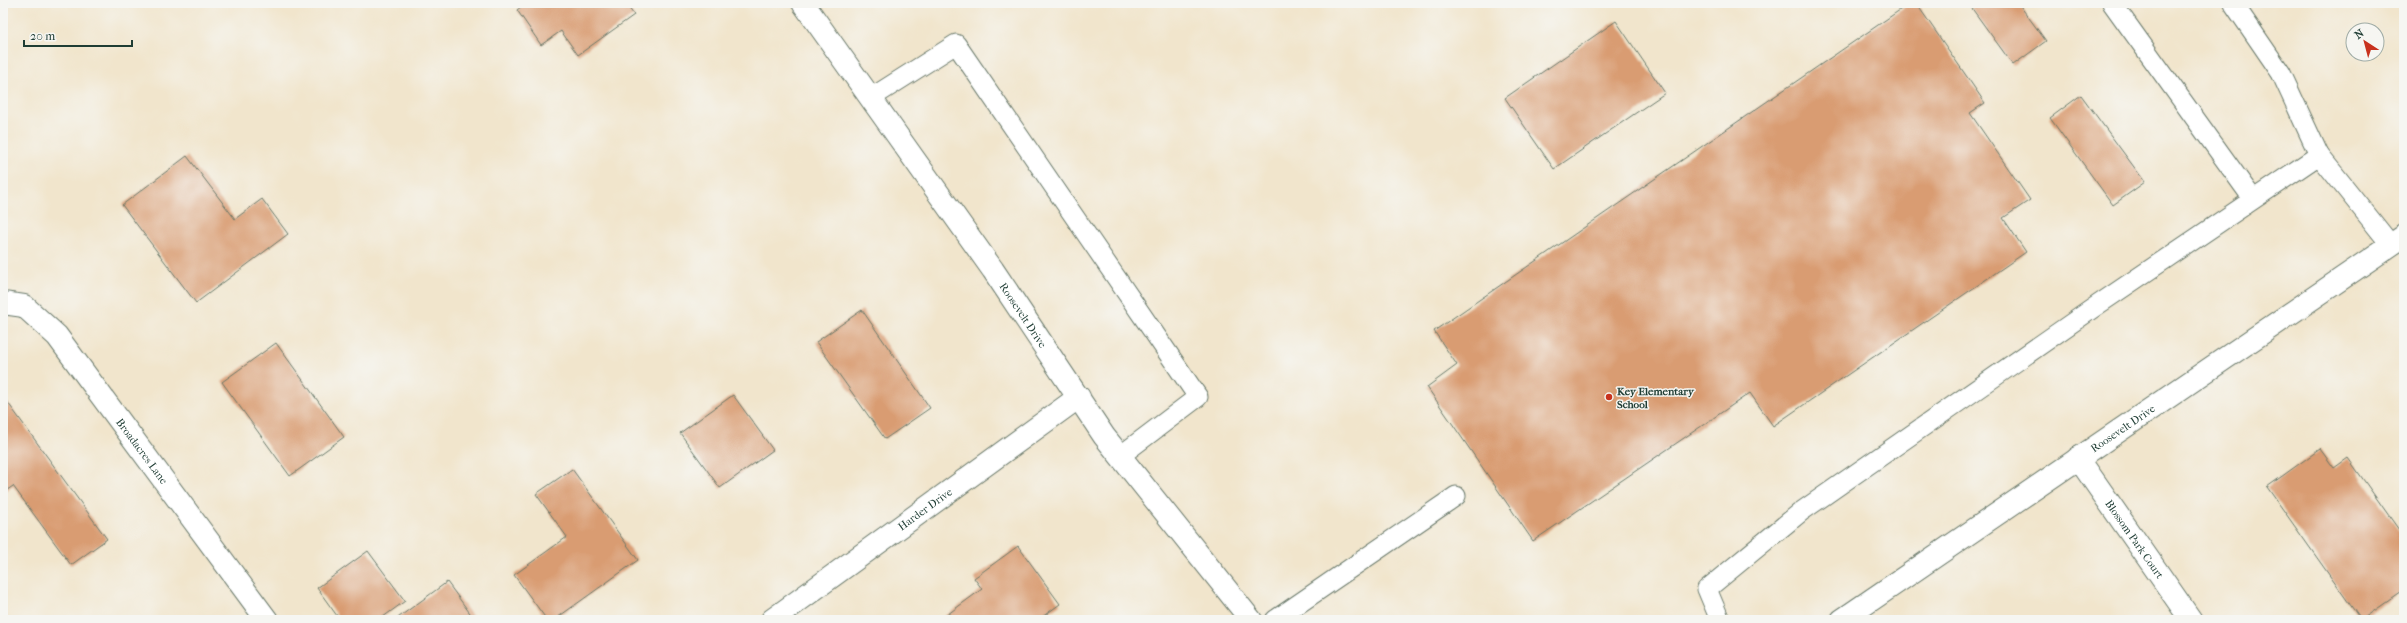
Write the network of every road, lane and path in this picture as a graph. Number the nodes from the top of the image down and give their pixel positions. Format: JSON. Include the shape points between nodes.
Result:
{"nodes":[{"id":1,"x":803,"y":3,"type":"edge"},
{"id":2,"x":2112,"y":3,"type":"edge"},
{"id":3,"x":2233,"y":3,"type":"edge"},
{"id":4,"x":871,"y":98,"type":"junction"},
{"id":5,"x":2319,"y":155,"type":"junction"},
{"id":6,"x":2254,"y":199,"type":"junction"},
{"id":7,"x":2397,"y":241,"type":"edge"},
{"id":8,"x":3,"y":303,"type":"edge"},
{"id":9,"x":1079,"y":397,"type":"junction"},
{"id":10,"x":1120,"y":456,"type":"junction"},
{"id":11,"x":2078,"y":458,"type":"junction"},
{"id":12,"x":1456,"y":496,"type":"dead end"},
{"id":13,"x":1854,"y":616,"type":"edge"},
{"id":14,"x":267,"y":620,"type":"edge"},
{"id":15,"x":772,"y":620,"type":"edge"},
{"id":16,"x":1252,"y":620,"type":"edge"},
{"id":17,"x":1275,"y":620,"type":"edge"},
{"id":18,"x":1720,"y":620,"type":"edge"},
{"id":19,"x":2191,"y":620,"type":"edge"}],
"edges":[{"from":1,"to":4,"type":"street","name":"Roosevelt Drive"},
{"from":2,"to":6,"type":"lane"},
{"from":3,"to":5,"type":"lane","via":[[2281,74]]},
{"from":4,"to":9,"type":"street","name":"Roosevelt Drive"},
{"from":4,"to":10,"type":"lane","via":[[956,44],[1198,397]]},
{"from":5,"to":6,"type":"lane"},
{"from":5,"to":7,"type":"lane"},
{"from":6,"to":18,"type":"lane","via":[[1802,511],[1707,589]]},
{"from":7,"to":11,"type":"street","name":"Roosevelt Drive"},
{"from":8,"to":14,"type":"street","name":"Broadacres Lane","via":[[24,306],[57,336]]},
{"from":9,"to":10,"type":"street","name":"Roosevelt Drive"},
{"from":9,"to":15,"type":"street","name":"Harder Drive"},
{"from":10,"to":16,"type":"street","name":"Roosevelt Drive"},
{"from":11,"to":13,"type":"street","name":"Roosevelt Drive"},
{"from":11,"to":19,"type":"street","name":"Blossom Park Court"},
{"from":12,"to":17,"type":"lane"}]}
